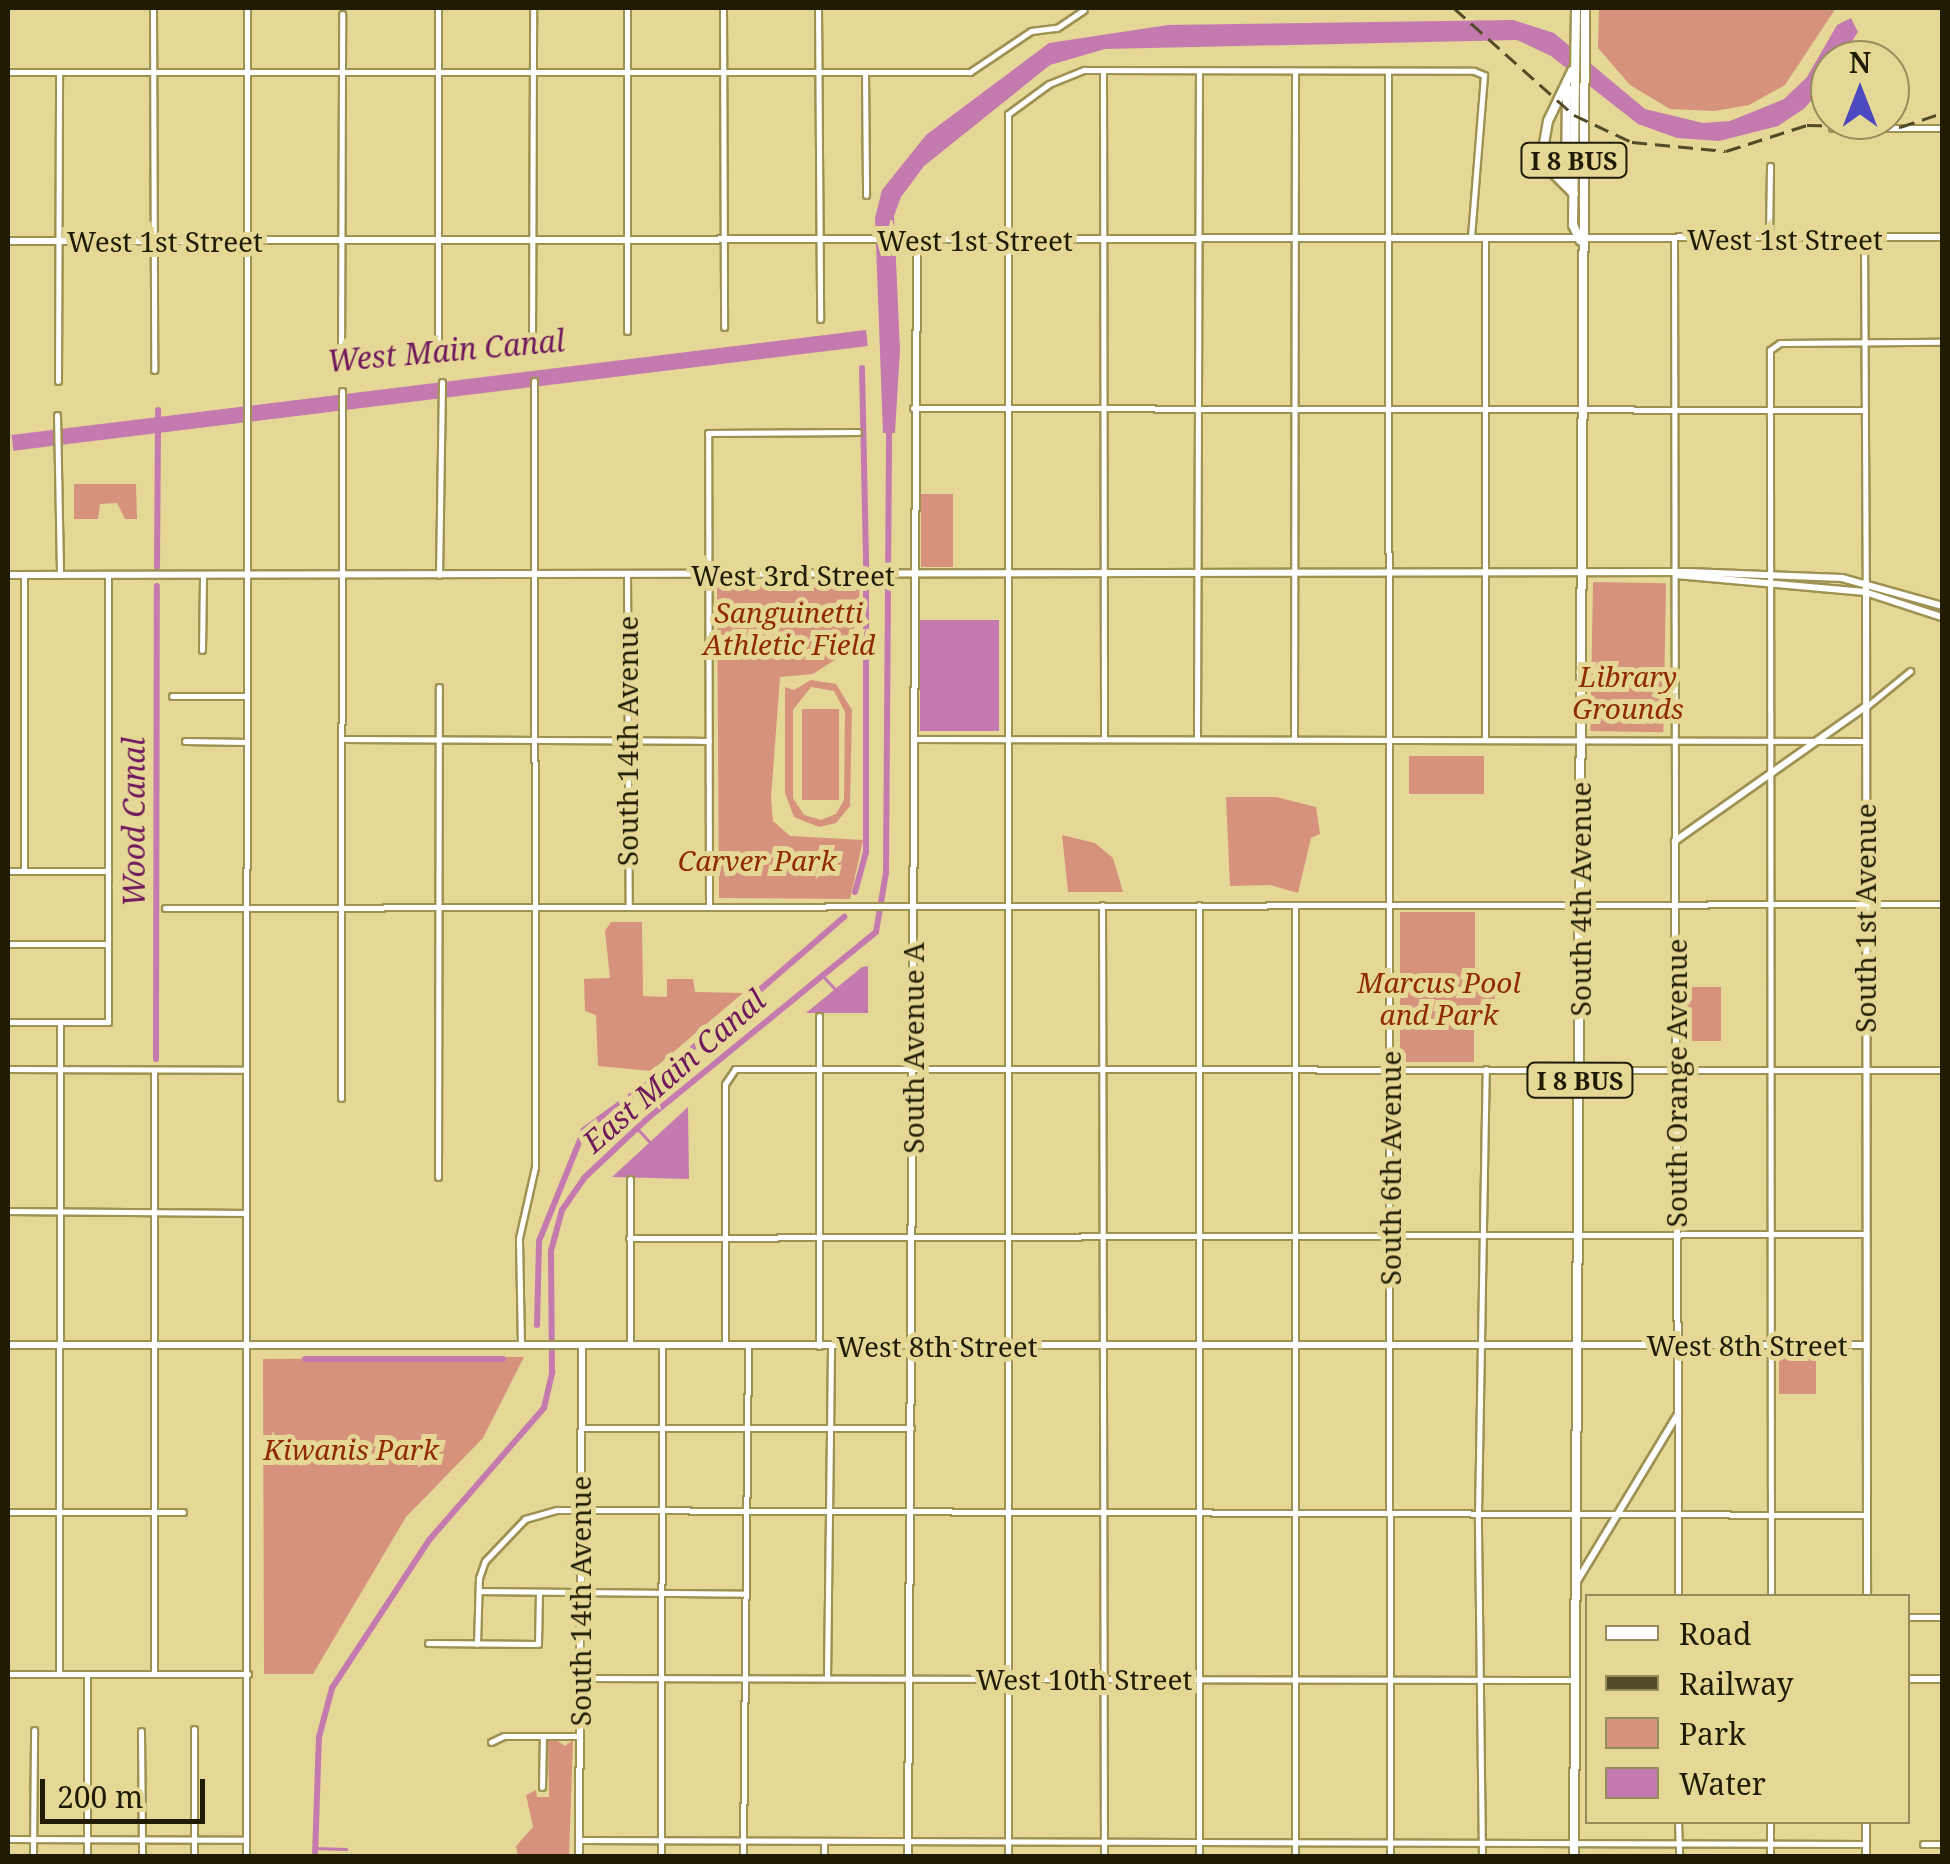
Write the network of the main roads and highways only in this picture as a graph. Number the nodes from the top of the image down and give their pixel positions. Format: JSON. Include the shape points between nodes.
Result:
{"nodes":[{"id":1,"x":1576,"y":8,"type":"edge"},
{"id":2,"x":1585,"y":8,"type":"edge"},
{"id":3,"x":1572,"y":78,"type":"junction"},
{"id":4,"x":1566,"y":185,"type":"junction"},
{"id":5,"x":1574,"y":194,"type":"junction"},
{"id":6,"x":1942,"y":237,"type":"edge"},
{"id":7,"x":8,"y":240,"type":"edge"},
{"id":8,"x":917,"y":240,"type":"junction"},
{"id":9,"x":1580,"y":240,"type":"junction"},
{"id":10,"x":914,"y":574,"type":"junction"},
{"id":11,"x":1579,"y":574,"type":"junction"},
{"id":12,"x":1675,"y":574,"type":"junction"},
{"id":13,"x":8,"y":575,"type":"edge"},
{"id":14,"x":1866,"y":587,"type":"junction"},
{"id":15,"x":1942,"y":606,"type":"edge"},
{"id":16,"x":1942,"y":617,"type":"edge"},
{"id":17,"x":1866,"y":707,"type":"junction"},
{"id":18,"x":582,"y":1344,"type":"junction"},
{"id":19,"x":8,"y":1345,"type":"edge"},
{"id":20,"x":1577,"y":1345,"type":"junction"},
{"id":21,"x":1676,"y":1345,"type":"junction"},
{"id":22,"x":1866,"y":1345,"type":"junction"},
{"id":23,"x":911,"y":1346,"type":"junction"},
{"id":24,"x":1574,"y":1585,"type":"junction"},
{"id":25,"x":1867,"y":1594,"type":"edge"},
{"id":26,"x":1910,"y":1679,"type":"edge"},
{"id":27,"x":1574,"y":1680,"type":"junction"},
{"id":28,"x":1585,"y":1680,"type":"edge"},
{"id":29,"x":1942,"y":1680,"type":"edge"},
{"id":30,"x":1866,"y":1824,"type":"edge"},
{"id":31,"x":579,"y":1856,"type":"edge"},
{"id":32,"x":908,"y":1856,"type":"edge"},
{"id":33,"x":1574,"y":1856,"type":"edge"},
{"id":34,"x":1866,"y":1856,"type":"edge"}],
"edges":[{"from":1,"to":3,"type":"main road","number":"I 8 BUS"},
{"from":2,"to":9,"type":"main road","number":"I 8 BUS"},
{"from":3,"to":4,"type":"main road"},
{"from":3,"to":4,"type":"main road","via":[[1544,144],[1547,166]]},
{"from":3,"to":5,"type":"main road","number":"I 8 BUS"},
{"from":4,"to":5,"type":"main road"},
{"from":5,"to":9,"type":"main road","number":"I 8 BUS","via":[[1573,225]]},
{"from":6,"to":9,"type":"main road","name":"West 1st Street"},
{"from":7,"to":8,"type":"main road","name":"West 1st Street"},
{"from":8,"to":9,"type":"main road","name":"West 1st Street"},
{"from":8,"to":10,"type":"main road","name":"South Avenue A"},
{"from":9,"to":11,"type":"main road","name":"South 4th Avenue","number":"I 8 BUS"},
{"from":10,"to":11,"type":"main road","name":"West 3rd Street"},
{"from":10,"to":13,"type":"main road","name":"West 3rd Street"},
{"from":10,"to":23,"type":"main road","name":"South Avenue A"},
{"from":11,"to":12,"type":"main road","name":"West 3rd Street"},
{"from":11,"to":20,"type":"main road","name":"South 4th Avenue","number":"I 8 BUS"},
{"from":12,"to":14,"type":"main road"},
{"from":12,"to":14,"type":"main road","via":[[1770,574]]},
{"from":14,"to":15,"type":"main road"},
{"from":14,"to":16,"type":"main road"},
{"from":14,"to":17,"type":"main road","name":"South 1st Avenue"},
{"from":17,"to":21,"type":"main road","name":"South Orange Avenue","via":[[1676,841]]},
{"from":17,"to":22,"type":"main road","name":"South 1st Avenue"},
{"from":18,"to":19,"type":"main road","name":"West 8th Street"},
{"from":18,"to":23,"type":"main road","name":"West 8th Street"},
{"from":18,"to":31,"type":"main road","name":"South 14th Avenue"},
{"from":20,"to":21,"type":"main road","name":"West 8th Street"},
{"from":20,"to":23,"type":"main road","name":"West 8th Street"},
{"from":20,"to":24,"type":"main road","name":"South 4th Avenue","number":"I 8 BUS"},
{"from":21,"to":22,"type":"main road","name":"West 8th Street"},
{"from":21,"to":24,"type":"main road","name":"South Orange Avenue","via":[[1678,1414]]},
{"from":22,"to":25,"type":"main road","name":"South 1st Avenue"},
{"from":23,"to":32,"type":"main road","name":"South Avenue A"},
{"from":24,"to":27,"type":"main road","name":"South 4th Avenue","number":"I 8 BUS"},
{"from":26,"to":29,"type":"main road"},
{"from":27,"to":28,"type":"main road","name":"West 10th Street"},
{"from":27,"to":33,"type":"main road","name":"South 4th Avenue","number":"I 8 BUS"},
{"from":30,"to":34,"type":"main road"}]}
